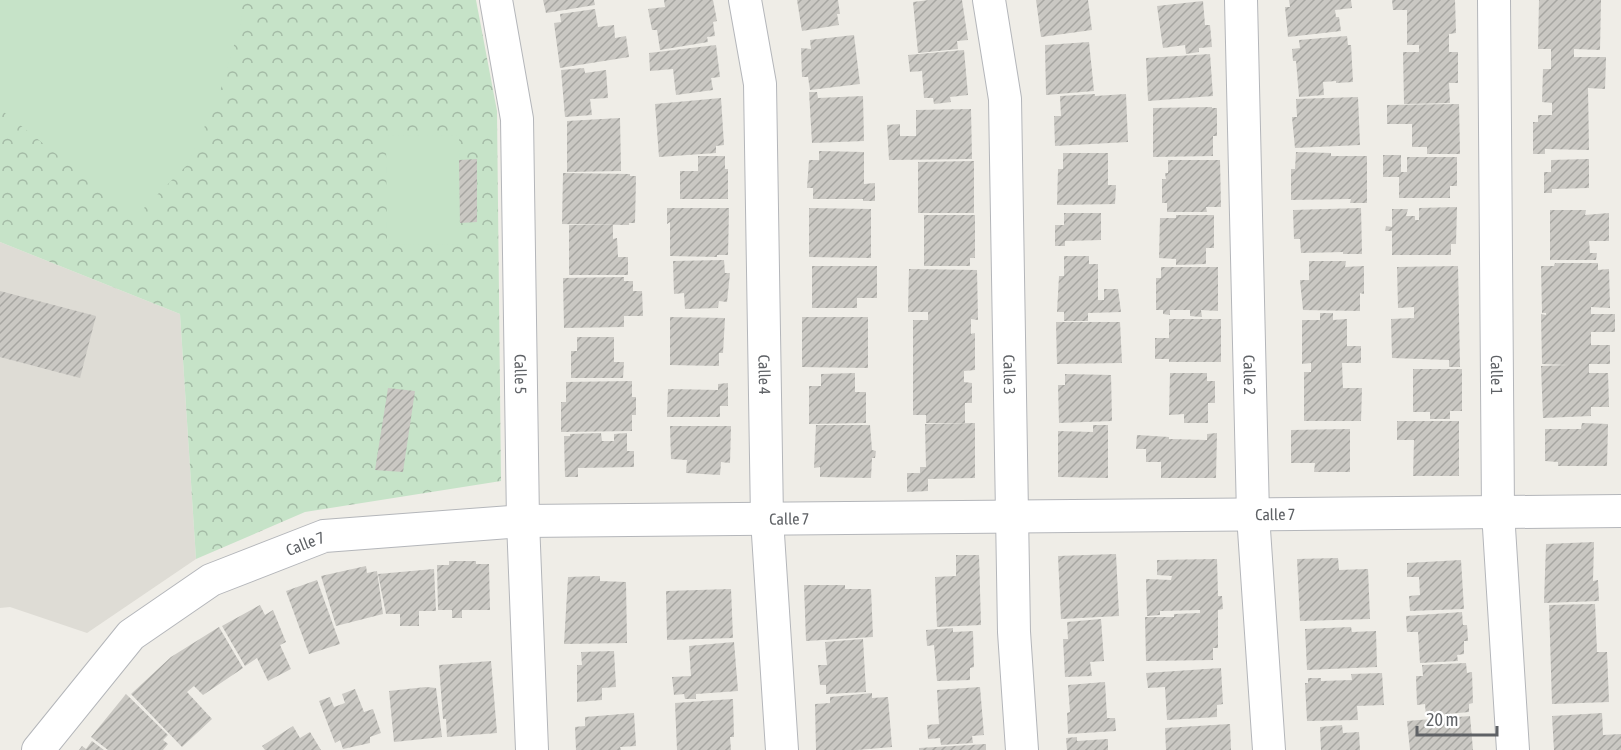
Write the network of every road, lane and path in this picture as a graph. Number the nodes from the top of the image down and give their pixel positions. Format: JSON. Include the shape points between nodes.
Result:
{"nodes":[{"id":1,"x":496,"y":0,"type":"edge"},
{"id":2,"x":745,"y":0,"type":"edge"},
{"id":3,"x":989,"y":0,"type":"edge"},
{"id":4,"x":1241,"y":0,"type":"edge"},
{"id":5,"x":1494,"y":0,"type":"edge"},
{"id":6,"x":1621,"y":511,"type":"edge"},
{"id":7,"x":1498,"y":512,"type":"junction"},
{"id":8,"x":1253,"y":515,"type":"junction"},
{"id":9,"x":1011,"y":517,"type":"junction"},
{"id":10,"x":767,"y":519,"type":"junction"},
{"id":11,"x":523,"y":521,"type":"junction"},
{"id":12,"x":38,"y":750,"type":"edge"},
{"id":13,"x":532,"y":750,"type":"edge"},
{"id":14,"x":782,"y":750,"type":"edge"},
{"id":15,"x":1022,"y":750,"type":"edge"},
{"id":16,"x":1269,"y":750,"type":"edge"},
{"id":17,"x":1513,"y":750,"type":"edge"}],
"edges":[{"from":1,"to":11,"type":"street","name":"Calle 5","via":[[517,119]]},
{"from":2,"to":10,"type":"street","name":"Calle 4","via":[[760,84]]},
{"from":3,"to":9,"type":"street","name":"Calle 3","via":[[1005,99]]},
{"from":4,"to":8,"type":"street","name":"Calle 2"},
{"from":5,"to":7,"type":"street","name":"Calle 1"},
{"from":6,"to":7,"type":"street","name":"Calle 7"},
{"from":7,"to":8,"type":"street","name":"Calle 7"},
{"from":7,"to":17,"type":"street","name":"Calle 1"},
{"from":8,"to":9,"type":"street","name":"Calle 7"},
{"from":8,"to":16,"type":"street","name":"Calle 2"},
{"from":9,"to":10,"type":"street","name":"Calle 7"},
{"from":9,"to":15,"type":"street","name":"Calle 3"},
{"from":10,"to":11,"type":"street","name":"Calle 7"},
{"from":10,"to":14,"type":"street","name":"Calle 4"},
{"from":11,"to":12,"type":"street","name":"Calle 7","via":[[324,536],[211,580],[131,635]]},
{"from":11,"to":13,"type":"street","name":"Calle 5"}]}
